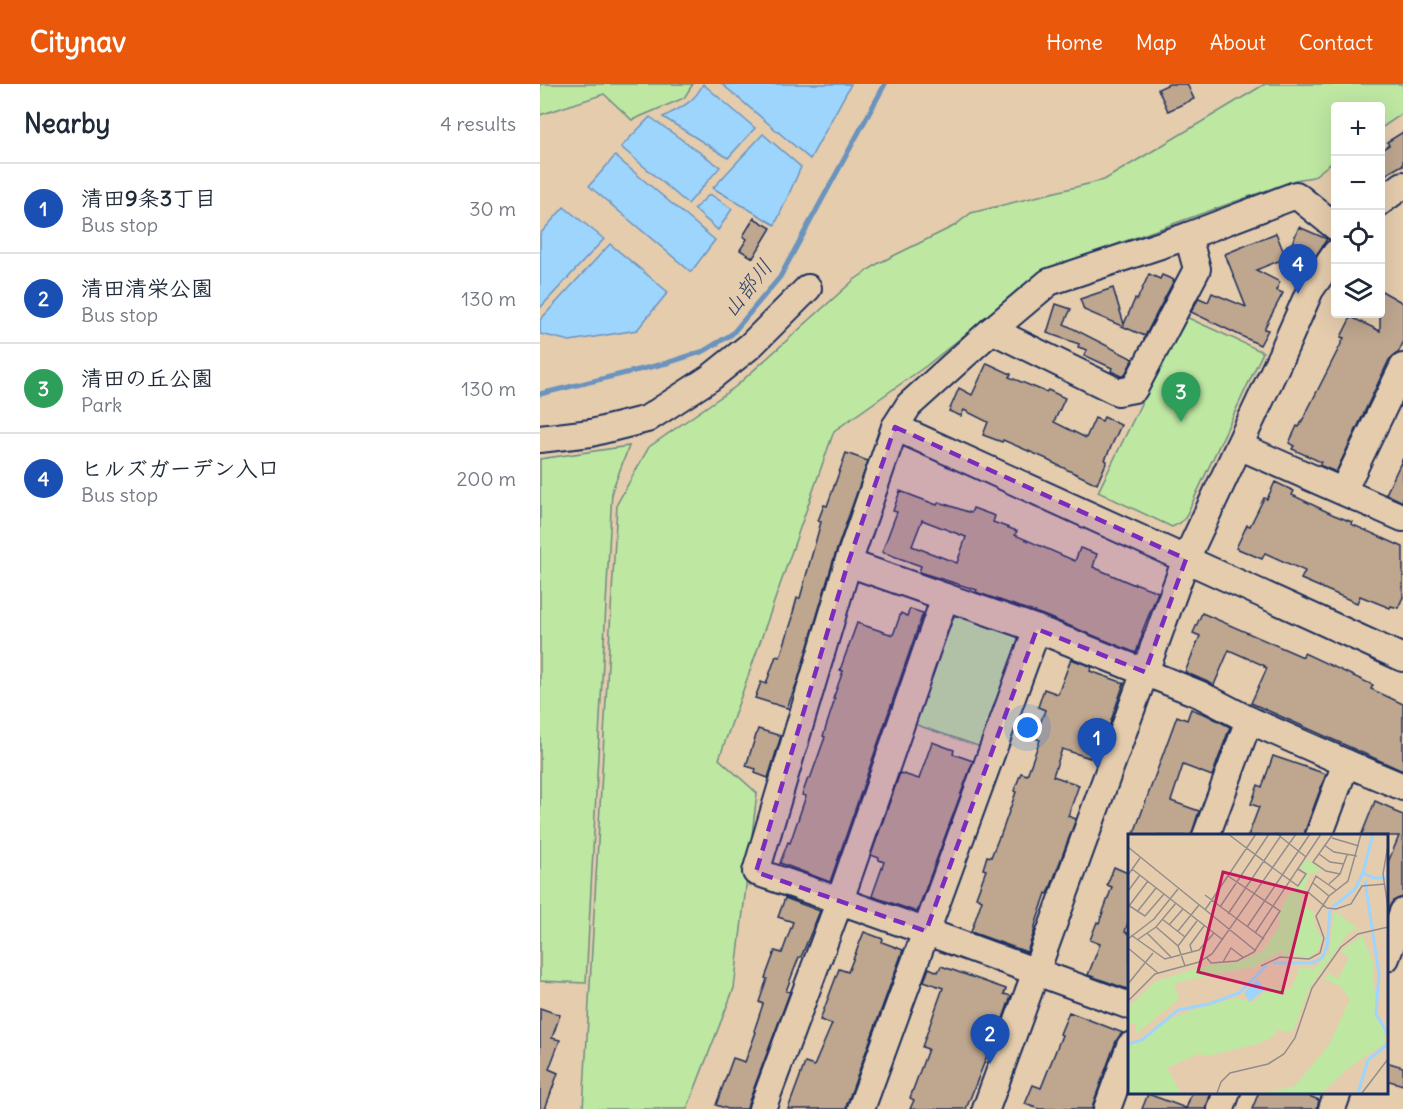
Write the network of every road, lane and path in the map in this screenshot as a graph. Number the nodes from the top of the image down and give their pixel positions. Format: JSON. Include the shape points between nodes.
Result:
{"nodes":[{"id":1,"x":1403,"y":186,"type":"edge"},
{"id":2,"x":1385,"y":199,"type":"edge"},
{"id":3,"x":1331,"y":224,"type":"edge"},
{"id":4,"x":1188,"y":236,"type":"junction"},
{"id":5,"x":1331,"y":259,"type":"edge"},
{"id":6,"x":808,"y":288,"type":"dead end"},
{"id":7,"x":992,"y":330,"type":"junction"},
{"id":8,"x":1403,"y":367,"type":"edge"},
{"id":9,"x":895,"y":427,"type":"junction"},
{"id":10,"x":540,"y":439,"type":"edge"},
{"id":11,"x":1239,"y":446,"type":"junction"},
{"id":12,"x":1344,"y":491,"type":"junction"},
{"id":13,"x":1403,"y":518,"type":"edge"},
{"id":14,"x":1186,"y":559,"type":"junction"},
{"id":15,"x":848,"y":563,"type":"junction"},
{"id":16,"x":945,"y":597,"type":"junction"},
{"id":17,"x":1037,"y":629,"type":"junction"},
{"id":18,"x":1403,"y":658,"type":"edge"},
{"id":19,"x":1145,"y":672,"type":"junction"},
{"id":20,"x":1249,"y":720,"type":"junction"},
{"id":21,"x":1346,"y":763,"type":"junction"},
{"id":22,"x":1403,"y":787,"type":"edge"},
{"id":23,"x":1207,"y":834,"type":"edge"},
{"id":24,"x":1320,"y":834,"type":"edge"},
{"id":25,"x":840,"y":900,"type":"junction"},
{"id":26,"x":1403,"y":912,"type":"edge"},
{"id":27,"x":926,"y":931,"type":"junction"},
{"id":28,"x":1388,"y":953,"type":"edge"},
{"id":29,"x":1036,"y":972,"type":"junction"},
{"id":30,"x":1128,"y":1005,"type":"edge"},
{"id":31,"x":1128,"y":1051,"type":"edge"},
{"id":32,"x":1226,"y":1094,"type":"edge"},
{"id":33,"x":1337,"y":1094,"type":"edge"},
{"id":34,"x":762,"y":1109,"type":"edge"},
{"id":35,"x":861,"y":1109,"type":"edge"},
{"id":36,"x":986,"y":1109,"type":"edge"},
{"id":37,"x":1107,"y":1109,"type":"edge"},
{"id":38,"x":1221,"y":1109,"type":"edge"},
{"id":39,"x":1332,"y":1109,"type":"edge"}],
"edges":[{"from":1,"to":2,"type":"street"},
{"from":3,"to":4,"type":"street","via":[[1296,195]]},
{"from":4,"to":7,"type":"street","via":[[1050,282]]},
{"from":4,"to":7,"type":"street","via":[[1197,269],[1134,389],[1118,392]]},
{"from":5,"to":11,"type":"street","via":[[1310,290]]},
{"from":6,"to":10,"type":"street","via":[[750,346],[647,419],[591,433]]},
{"from":7,"to":9,"type":"street","via":[[909,405]]},
{"from":8,"to":12,"type":"street"},
{"from":9,"to":14,"type":"street"},
{"from":9,"to":15,"type":"street"},
{"from":11,"to":12,"type":"street"},
{"from":11,"to":14,"type":"street"},
{"from":12,"to":13,"type":"street"},
{"from":14,"to":18,"type":"street"},
{"from":14,"to":19,"type":"street"},
{"from":15,"to":16,"type":"street"},
{"from":15,"to":25,"type":"street","via":[[756,872]]},
{"from":16,"to":17,"type":"street"},
{"from":16,"to":25,"type":"street"},
{"from":17,"to":19,"type":"street"},
{"from":17,"to":27,"type":"street"},
{"from":19,"to":20,"type":"street"},
{"from":19,"to":29,"type":"street"},
{"from":20,"to":21,"type":"street"},
{"from":20,"to":23,"type":"street"},
{"from":21,"to":22,"type":"street"},
{"from":21,"to":24,"type":"street"},
{"from":25,"to":27,"type":"street"},
{"from":25,"to":34,"type":"street"},
{"from":26,"to":28,"type":"street"},
{"from":27,"to":29,"type":"street"},
{"from":27,"to":35,"type":"street"},
{"from":29,"to":30,"type":"street"},
{"from":29,"to":36,"type":"street"},
{"from":31,"to":37,"type":"street"},
{"from":32,"to":38,"type":"street"},
{"from":33,"to":39,"type":"street"}]}
